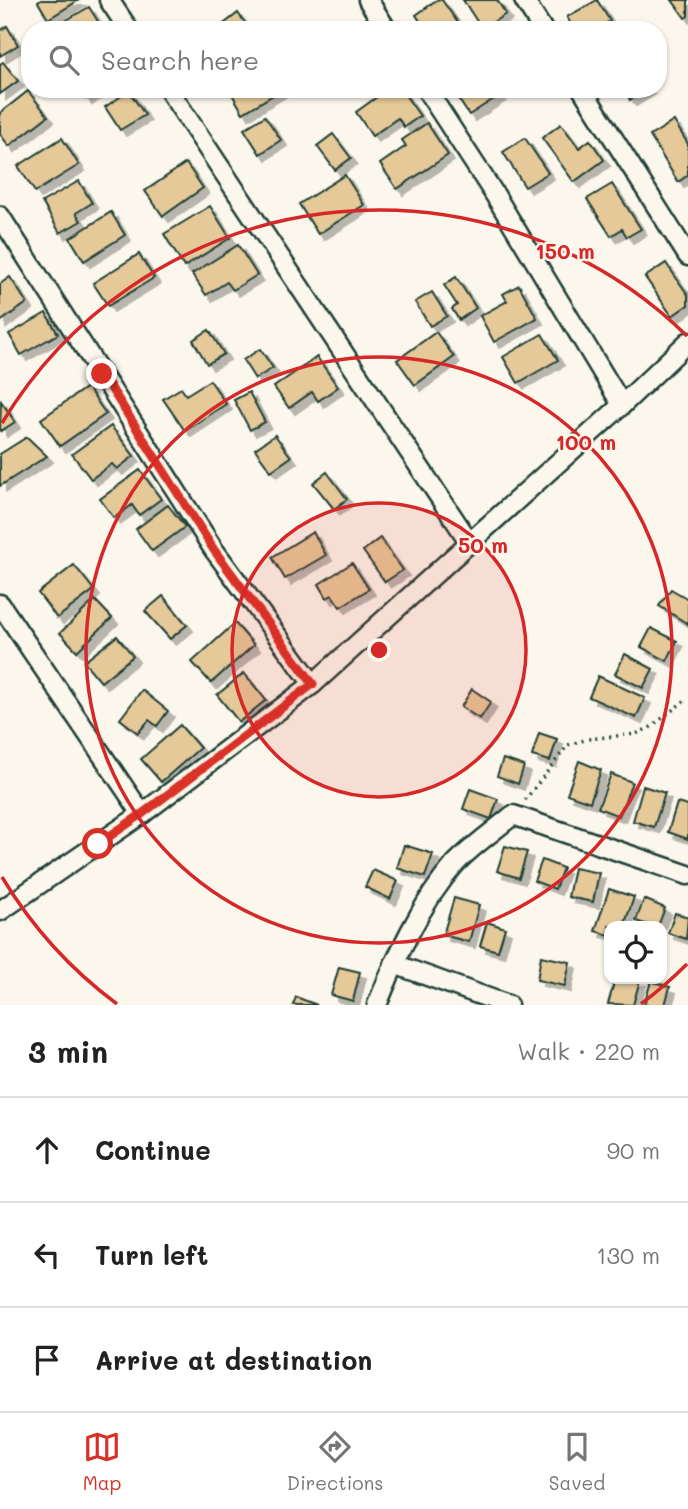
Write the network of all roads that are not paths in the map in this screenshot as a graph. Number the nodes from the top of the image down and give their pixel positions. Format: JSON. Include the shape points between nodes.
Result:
{"nodes":[{"id":1,"x":109,"y":0,"type":"edge"},
{"id":2,"x":368,"y":0,"type":"edge"},
{"id":3,"x":524,"y":0,"type":"edge"},
{"id":4,"x":123,"y":21,"type":"edge"},
{"id":5,"x":381,"y":21,"type":"edge"},
{"id":6,"x":537,"y":21,"type":"edge"},
{"id":7,"x":174,"y":98,"type":"edge"},
{"id":8,"x":432,"y":98,"type":"edge"},
{"id":9,"x":588,"y":98,"type":"edge"},
{"id":10,"x":0,"y":216,"type":"edge"},
{"id":11,"x":688,"y":256,"type":"edge"},
{"id":12,"x":688,"y":342,"type":"edge"},
{"id":13,"x":622,"y":405,"type":"junction"},
{"id":14,"x":470,"y":543,"type":"junction"},
{"id":15,"x":0,"y":604,"type":"edge"},
{"id":16,"x":313,"y":684,"type":"junction"},
{"id":17,"x":142,"y":814,"type":"junction"},
{"id":18,"x":688,"y":875,"type":"edge"},
{"id":19,"x":0,"y":911,"type":"edge"},
{"id":20,"x":394,"y":964,"type":"junction"},
{"id":21,"x":377,"y":1005,"type":"edge"},
{"id":22,"x":508,"y":1005,"type":"edge"}],
"edges":[{"from":1,"to":4,"type":"street"},
{"from":2,"to":5,"type":"street"},
{"from":3,"to":6,"type":"street"},
{"from":7,"to":14,"type":"street"},
{"from":8,"to":13,"type":"street"},
{"from":9,"to":11,"type":"street"},
{"from":10,"to":16,"type":"street","via":[[214,550]]},
{"from":12,"to":13,"type":"street"},
{"from":13,"to":14,"type":"street"},
{"from":14,"to":16,"type":"street"},
{"from":15,"to":17,"type":"street"},
{"from":16,"to":17,"type":"street"},
{"from":17,"to":19,"type":"street"},
{"from":18,"to":20,"type":"street","via":[[513,815],[457,862],[432,893]]},
{"from":20,"to":21,"type":"street"},
{"from":20,"to":22,"type":"street"}]}
